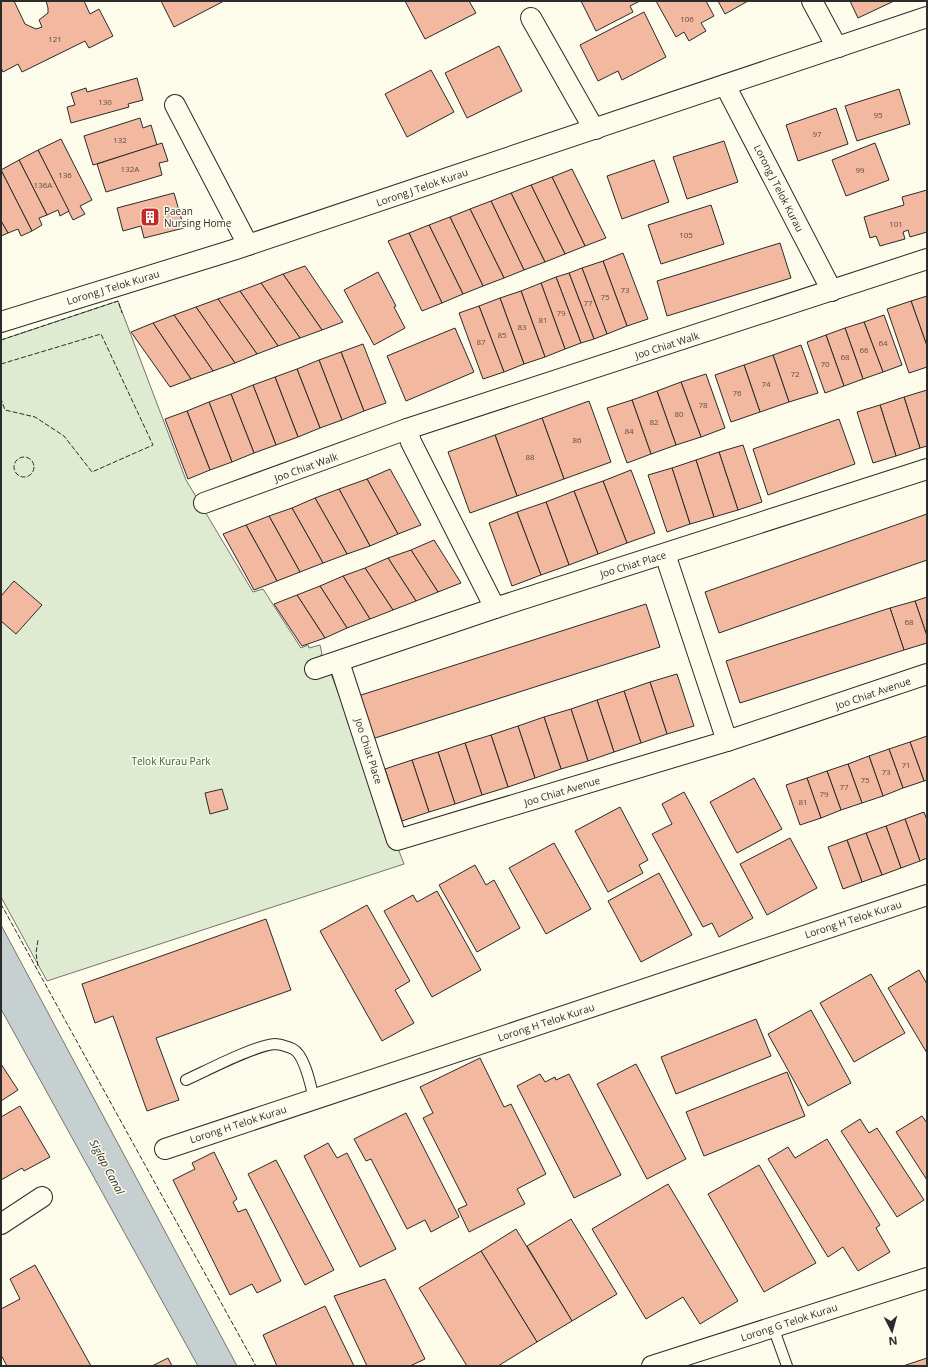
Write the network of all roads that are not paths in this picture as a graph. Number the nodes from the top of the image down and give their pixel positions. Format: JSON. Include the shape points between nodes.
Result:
{"nodes":[{"id":1,"x":812,"y":1,"type":"edge"},
{"id":2,"x":927,"y":17,"type":"edge"},
{"id":3,"x":531,"y":18,"type":"dead end"},
{"id":4,"x":839,"y":47,"type":"junction"},
{"id":5,"x":725,"y":85,"type":"junction"},
{"id":6,"x":175,"y":105,"type":"dead end"},
{"id":7,"x":596,"y":128,"type":"junction"},
{"id":8,"x":248,"y":245,"type":"junction"},
{"id":9,"x":927,"y":259,"type":"edge"},
{"id":10,"x":832,"y":291,"type":"junction"},
{"id":11,"x":1,"y":322,"type":"edge"},
{"id":12,"x":407,"y":429,"type":"junction"},
{"id":13,"x":927,"y":469,"type":"edge"},
{"id":14,"x":204,"y":503,"type":"dead end"},
{"id":15,"x":666,"y":554,"type":"junction"},
{"id":16,"x":495,"y":608,"type":"junction"},
{"id":17,"x":927,"y":674,"type":"edge"},
{"id":18,"x":727,"y":741,"type":"junction"},
{"id":19,"x":398,"y":840,"type":"joint"},
{"id":20,"x":927,"y":895,"type":"edge"},
{"id":21,"x":186,"y":1080,"type":"dead end"},
{"id":22,"x":314,"y":1099,"type":"junction"},
{"id":23,"x":165,"y":1149,"type":"dead end"},
{"id":24,"x":42,"y":1197,"type":"dead end"},
{"id":25,"x":1,"y":1224,"type":"edge"},
{"id":26,"x":927,"y":1278,"type":"edge"},
{"id":27,"x":773,"y":1327,"type":"junction"},
{"id":28,"x":652,"y":1366,"type":"edge"},
{"id":29,"x":787,"y":1366,"type":"edge"}],
"edges":[{"from":1,"to":4,"type":"street"},
{"from":2,"to":4,"type":"street","name":"Lorong J Telok Kurau"},
{"from":3,"to":7,"type":"street","via":[[590,122]]},
{"from":4,"to":5,"type":"street","name":"Lorong J Telok Kurau"},
{"from":5,"to":7,"type":"street","name":"Lorong J Telok Kurau"},
{"from":5,"to":10,"type":"street","name":"Lorong J Telok Kurau"},
{"from":6,"to":8,"type":"street"},
{"from":7,"to":8,"type":"street","name":"Lorong J Telok Kurau"},
{"from":8,"to":11,"type":"street","name":"Lorong J Telok Kurau"},
{"from":9,"to":10,"type":"street","name":"Joo Chiat Walk"},
{"from":10,"to":12,"type":"street","name":"Joo Chiat Walk"},
{"from":12,"to":14,"type":"street","name":"Joo Chiat Walk"},
{"from":12,"to":16,"type":"street","via":[[411,442]]},
{"from":13,"to":15,"type":"street","name":"Joo Chiat Place"},
{"from":15,"to":16,"type":"street","name":"Joo Chiat Place"},
{"from":15,"to":18,"type":"street"},
{"from":16,"to":19,"type":"street","name":"Joo Chiat Place","via":[[328,665]]},
{"from":17,"to":18,"type":"street","name":"Joo Chiat Avenue"},
{"from":18,"to":19,"type":"street","name":"Joo Chiat Avenue"},
{"from":20,"to":22,"type":"street","name":"Lorong H Telok Kurau"},
{"from":21,"to":22,"type":"lane","via":[[251,1051],[275,1044],[294,1049],[300,1057]]},
{"from":22,"to":23,"type":"street","name":"Lorong H Telok Kurau"},
{"from":24,"to":25,"type":"street"},
{"from":26,"to":27,"type":"street","name":"Lorong G Telok Kurau"},
{"from":27,"to":28,"type":"street","name":"Lorong G Telok Kurau"},
{"from":27,"to":29,"type":"lane"}]}
